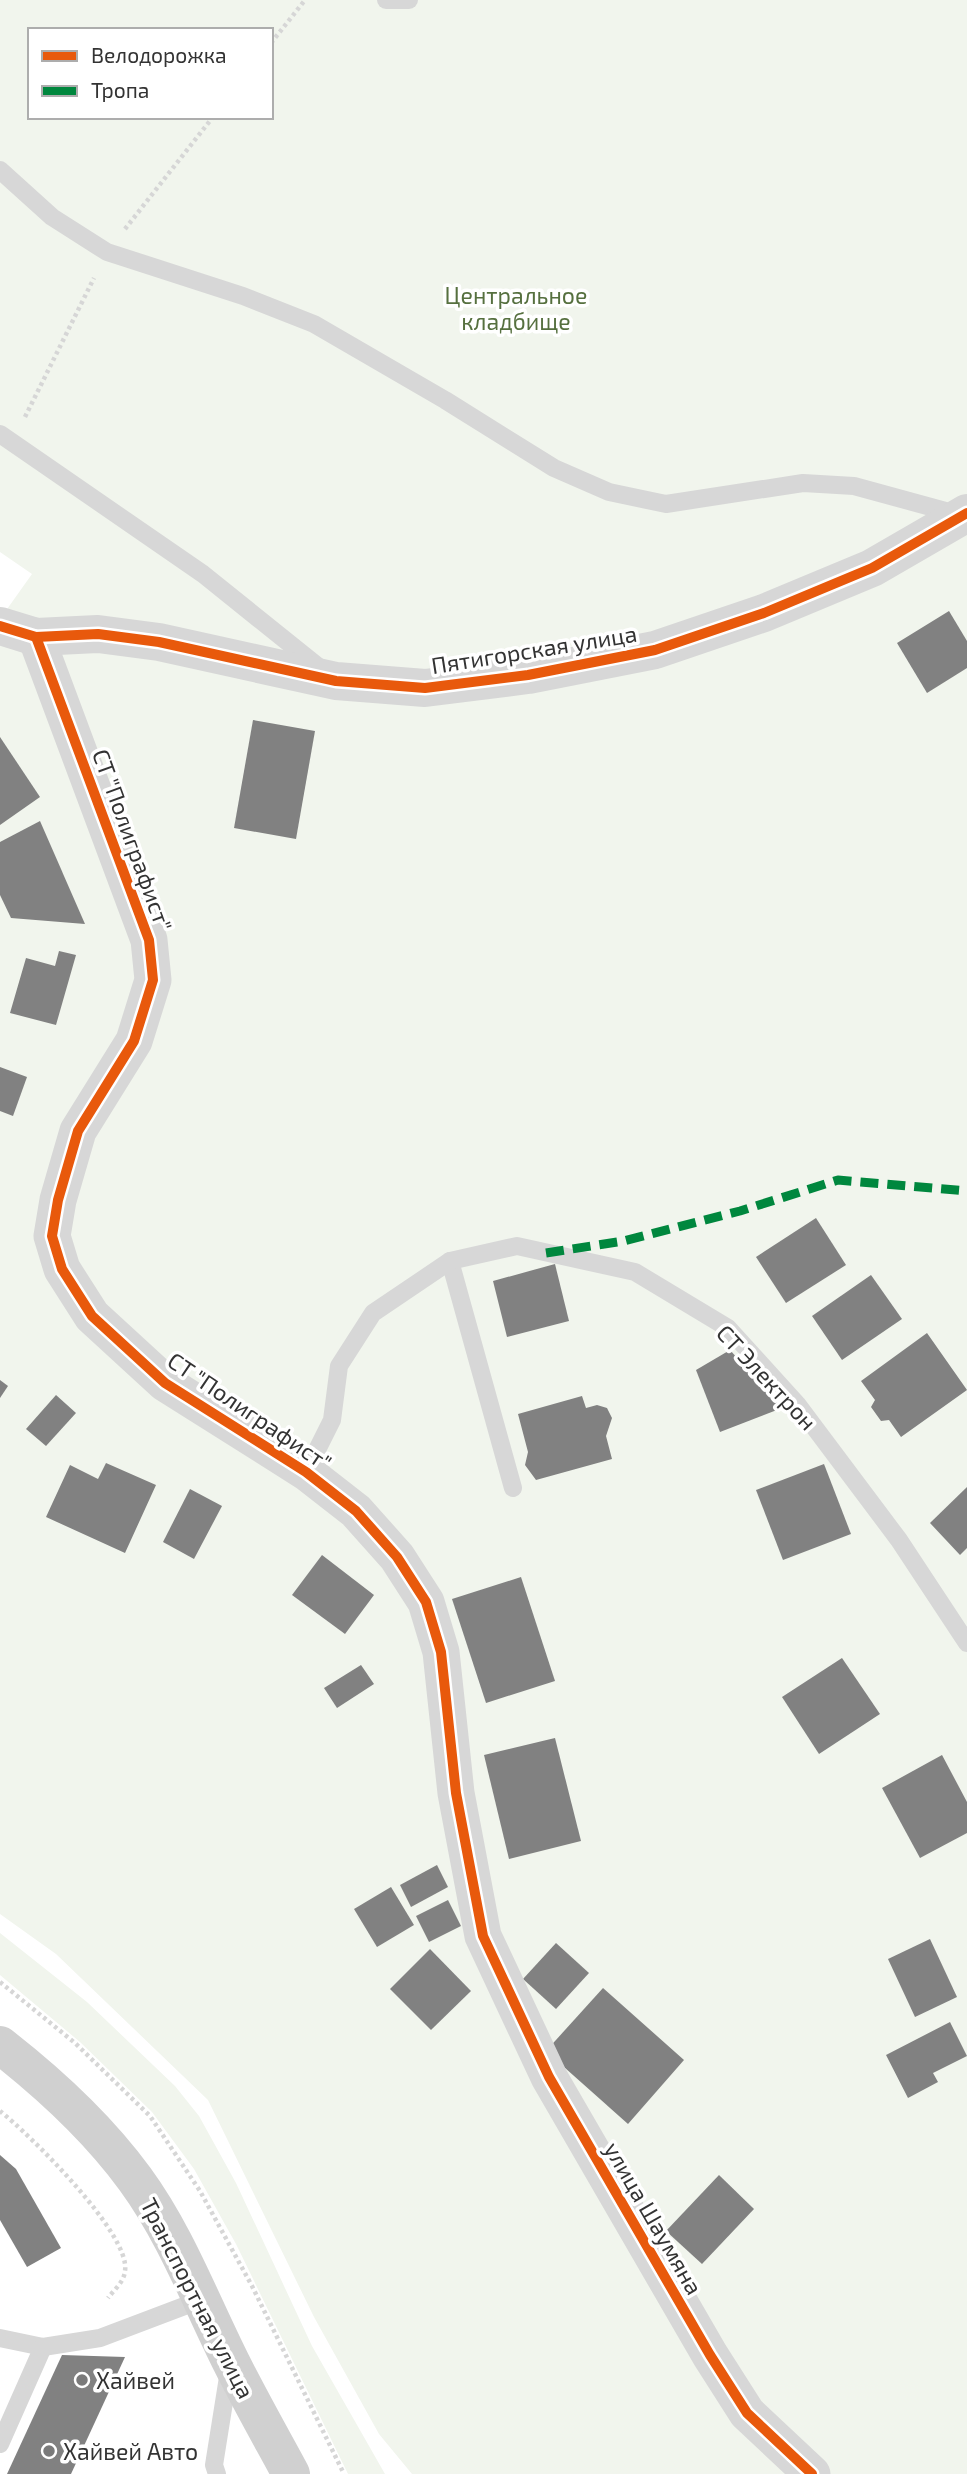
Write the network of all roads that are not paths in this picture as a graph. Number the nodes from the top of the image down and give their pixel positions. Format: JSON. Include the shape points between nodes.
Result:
{"nodes":[{"id":1,"x":386,"y":0,"type":"edge"},
{"id":2,"x":409,"y":0,"type":"edge"},
{"id":3,"x":0,"y":170,"type":"edge"},
{"id":4,"x":0,"y":434,"type":"edge"},
{"id":5,"x":965,"y":514,"type":"edge"},
{"id":6,"x":0,"y":626,"type":"edge"},
{"id":7,"x":36,"y":637,"type":"junction"},
{"id":8,"x":336,"y":681,"type":"junction"},
{"id":9,"x":450,"y":1261,"type":"junction"},
{"id":10,"x":306,"y":1472,"type":"junction"},
{"id":11,"x":513,"y":1488,"type":"dead end"},
{"id":12,"x":967,"y":1643,"type":"edge"},
{"id":13,"x":494,"y":1959,"type":"joint"},
{"id":14,"x":0,"y":2045,"type":"edge"},
{"id":15,"x":203,"y":2299,"type":"junction"},
{"id":16,"x":0,"y":2338,"type":"edge"},
{"id":17,"x":43,"y":2347,"type":"junction"},
{"id":18,"x":230,"y":2361,"type":"junction"},
{"id":19,"x":0,"y":2444,"type":"edge"},
{"id":20,"x":217,"y":2474,"type":"edge"},
{"id":21,"x":291,"y":2474,"type":"edge"},
{"id":22,"x":812,"y":2474,"type":"edge"}],
"edges":[{"from":1,"to":2,"type":"lane"},
{"from":3,"to":5,"type":"lane","via":[[52,217],[107,252],[314,324],[554,468],[609,492],[666,504],[803,483],[854,486]]},
{"from":4,"to":8,"type":"lane","via":[[204,574]]},
{"from":5,"to":8,"type":"street","name":"Пятигорская улица","via":[[872,568],[764,613],[655,650],[528,675],[425,688]]},
{"from":6,"to":7,"type":"street","name":"Пятигорская улица"},
{"from":7,"to":8,"type":"street","name":"Пятигорская улица","via":[[98,634],[159,642]]},
{"from":7,"to":10,"type":"street","name":"СТ \"Полиграфист\"","via":[[149,940],[153,979],[134,1041],[78,1131],[52,1236],[62,1269],[92,1316],[165,1383]]},
{"from":9,"to":10,"type":"lane","name":"СТ Электрон","via":[[373,1313],[339,1366],[332,1420]]},
{"from":9,"to":11,"type":"lane"},
{"from":9,"to":12,"type":"lane","name":"СТ Электрон","via":[[517,1246],[635,1272],[728,1328],[797,1404],[899,1540]]},
{"from":10,"to":13,"type":"street","name":"СТ \"Полиграфист\"","via":[[356,1511],[397,1557],[426,1602],[441,1652],[456,1793],[483,1937]]},
{"from":13,"to":22,"type":"street","name":"улица Шаумяна","via":[[550,2077],[710,2355],[747,2413]]},
{"from":14,"to":15,"type":"main road","name":"Транспортная улица","via":[[93,2127],[136,2180]]},
{"from":15,"to":17,"type":"lane","via":[[100,2338]]},
{"from":15,"to":18,"type":"main road","name":"Транспортная улица"},
{"from":16,"to":17,"type":"lane"},
{"from":17,"to":19,"type":"lane"},
{"from":18,"to":20,"type":"lane","via":[[214,2465]]},
{"from":18,"to":21,"type":"main road","name":"Транспортная улица"}]}
